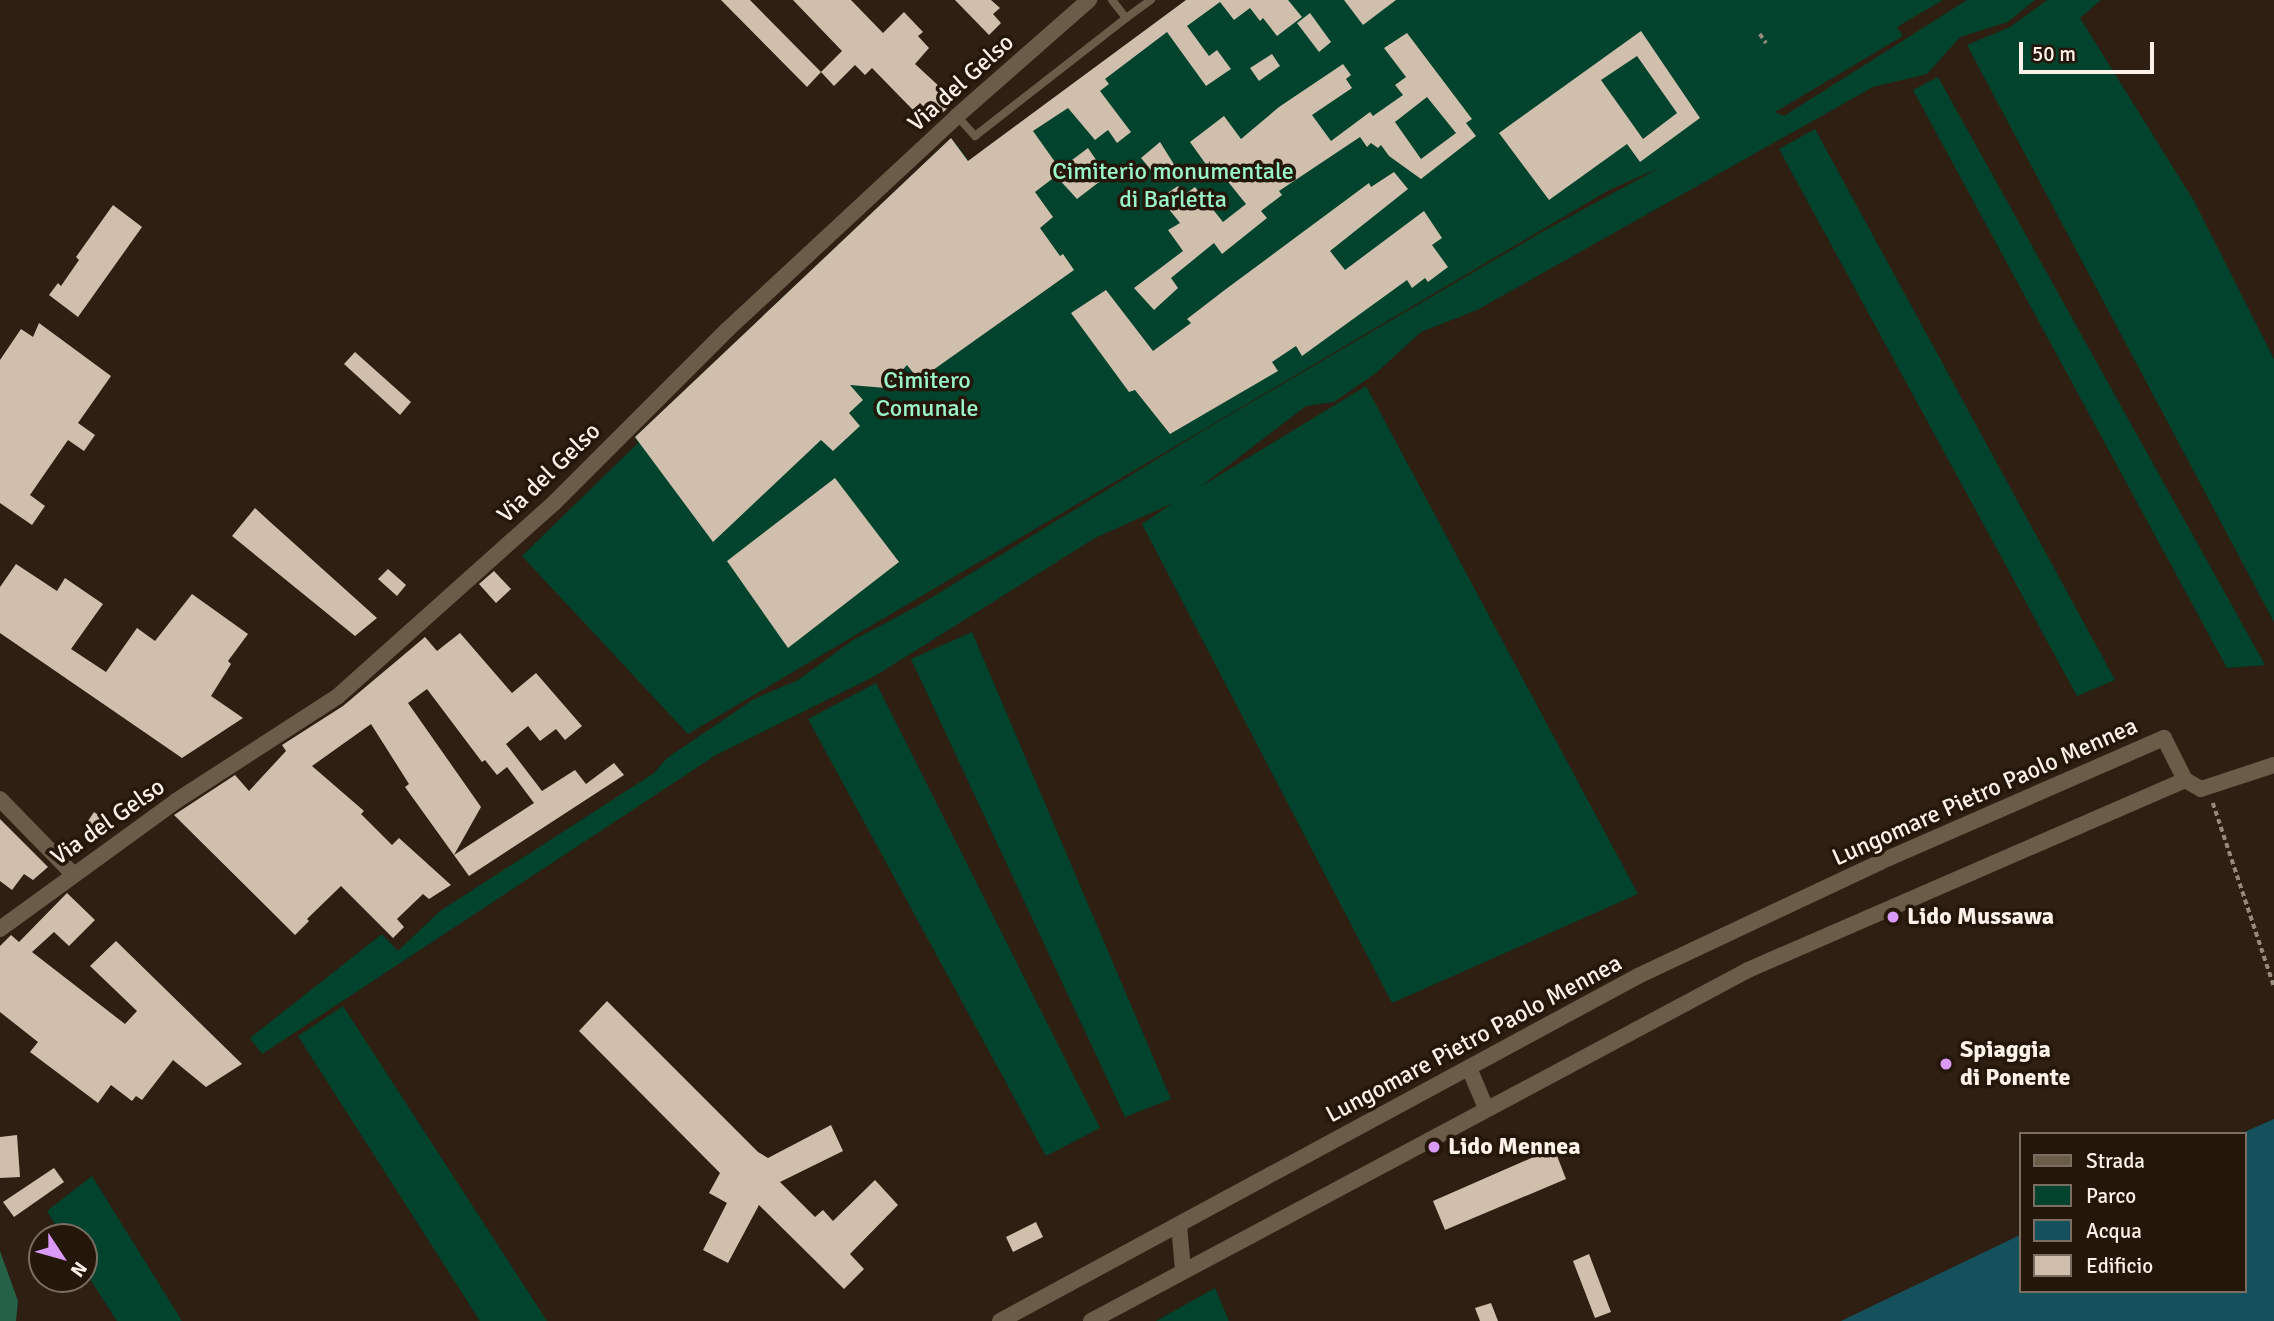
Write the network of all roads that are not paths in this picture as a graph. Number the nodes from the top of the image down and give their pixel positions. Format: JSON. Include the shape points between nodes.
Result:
{"nodes":[{"id":1,"x":1089,"y":0,"type":"edge"},
{"id":2,"x":1112,"y":0,"type":"edge"},
{"id":3,"x":1151,"y":0,"type":"edge"},
{"id":4,"x":1126,"y":18,"type":"junction"},
{"id":5,"x":957,"y":116,"type":"junction"},
{"id":6,"x":2274,"y":765,"type":"edge"},
{"id":7,"x":2185,"y":780,"type":"junction"},
{"id":8,"x":0,"y":799,"type":"edge"},
{"id":9,"x":73,"y":874,"type":"junction"},
{"id":10,"x":0,"y":929,"type":"edge"},
{"id":11,"x":1469,"y":1068,"type":"junction"},
{"id":12,"x":1486,"y":1108,"type":"junction"},
{"id":13,"x":1179,"y":1225,"type":"junction"},
{"id":14,"x":1183,"y":1270,"type":"junction"},
{"id":15,"x":1000,"y":1321,"type":"edge"},
{"id":16,"x":1091,"y":1321,"type":"edge"}],
"edges":[{"from":1,"to":5,"type":"street","name":"Via del Gelso"},
{"from":2,"to":4,"type":"lane"},
{"from":3,"to":4,"type":"lane"},
{"from":4,"to":5,"type":"lane","via":[[975,136]]},
{"from":5,"to":9,"type":"street","name":"Via del Gelso","via":[[727,330],[554,503],[337,697]]},
{"from":6,"to":7,"type":"street","via":[[2204,788]]},
{"from":7,"to":11,"type":"street","name":"Lungomare Pietro Paolo Mennea","via":[[2164,738],[1729,931]]},
{"from":7,"to":12,"type":"street","via":[[1748,970]]},
{"from":8,"to":9,"type":"street"},
{"from":9,"to":10,"type":"street","name":"Via del Gelso"},
{"from":11,"to":12,"type":"street"},
{"from":11,"to":13,"type":"street","name":"Lungomare Pietro Paolo Mennea"},
{"from":12,"to":14,"type":"street"},
{"from":13,"to":14,"type":"street"},
{"from":13,"to":15,"type":"street","name":"Lungomare Pietro Paolo Mennea"},
{"from":14,"to":16,"type":"street"}]}
